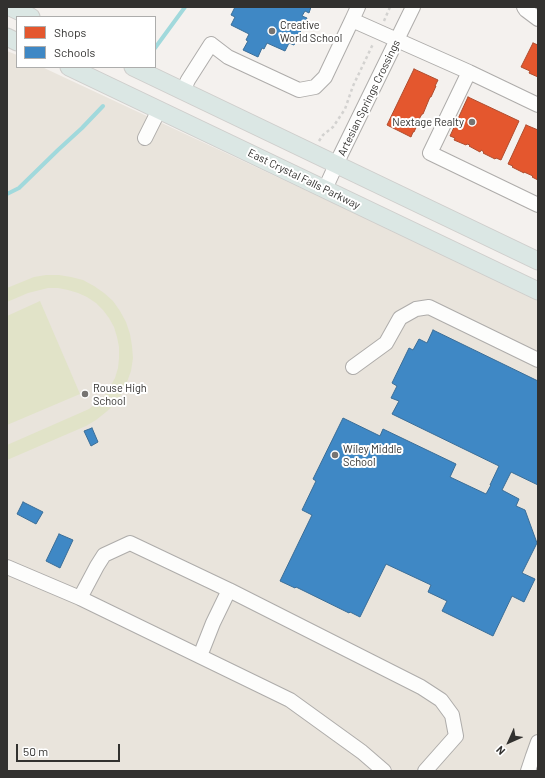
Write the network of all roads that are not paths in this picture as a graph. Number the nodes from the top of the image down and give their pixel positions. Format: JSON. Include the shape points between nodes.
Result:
{"nodes":[{"id":1,"x":10,"y":7,"type":"edge"},
{"id":2,"x":358,"y":7,"type":"edge"},
{"id":3,"x":413,"y":7,"type":"edge"},
{"id":4,"x":524,"y":7,"type":"edge"},
{"id":5,"x":29,"y":16,"type":"edge"},
{"id":6,"x":538,"y":19,"type":"edge"},
{"id":7,"x":352,"y":20,"type":"junction"},
{"id":8,"x":7,"y":37,"type":"edge"},
{"id":9,"x":397,"y":40,"type":"junction"},
{"id":10,"x":16,"y":42,"type":"edge"},
{"id":11,"x":71,"y":68,"type":"edge"},
{"id":12,"x":135,"y":68,"type":"edge"},
{"id":13,"x":469,"y":72,"type":"junction"},
{"id":14,"x":183,"y":91,"type":"junction"},
{"id":15,"x":538,"y":105,"type":"edge"},
{"id":16,"x":159,"y":110,"type":"junction"},
{"id":17,"x":145,"y":138,"type":"dead end"},
{"id":18,"x":336,"y":165,"type":"junction"},
{"id":19,"x":326,"y":189,"type":"junction"},
{"id":20,"x":538,"y":205,"type":"edge"},
{"id":21,"x":538,"y":261,"type":"edge"},
{"id":22,"x":538,"y":291,"type":"edge"},
{"id":23,"x":538,"y":360,"type":"edge"},
{"id":24,"x":353,"y":367,"type":"dead end"},
{"id":25,"x":7,"y":567,"type":"edge"},
{"id":26,"x":229,"y":590,"type":"junction"},
{"id":27,"x":80,"y":598,"type":"junction"},
{"id":28,"x":200,"y":656,"type":"junction"},
{"id":29,"x":538,"y":742,"type":"edge"},
{"id":30,"x":536,"y":757,"type":"edge"},
{"id":31,"x":384,"y":771,"type":"edge"},
{"id":32,"x":425,"y":771,"type":"edge"},
{"id":33,"x":528,"y":771,"type":"edge"}],
"edges":[{"from":1,"to":5,"type":"main road"},
{"from":2,"to":7,"type":"street"},
{"from":3,"to":9,"type":"street","name":"Artesian Springs Crossings"},
{"from":4,"to":6,"type":"street"},
{"from":7,"to":9,"type":"street"},
{"from":7,"to":14,"type":"street","via":[[325,77],[316,87],[299,90],[228,57],[211,44]]},
{"from":8,"to":10,"type":"main road"},
{"from":9,"to":13,"type":"street"},
{"from":9,"to":18,"type":"street","name":"Artesian Springs Crossings"},
{"from":11,"to":16,"type":"main road","name":"East Crystal Falls Parkway"},
{"from":12,"to":14,"type":"main road"},
{"from":13,"to":15,"type":"street"},
{"from":13,"to":20,"type":"street","via":[[430,154]]},
{"from":14,"to":18,"type":"main road"},
{"from":16,"to":17,"type":"street"},
{"from":16,"to":19,"type":"main road","name":"East Crystal Falls Parkway"},
{"from":18,"to":19,"type":"street","name":"Artesian Springs Crossings"},
{"from":18,"to":21,"type":"main road"},
{"from":19,"to":22,"type":"main road","name":"East Crystal Falls Parkway"},
{"from":23,"to":24,"type":"street","via":[[429,307],[416,309],[400,318],[386,343]]},
{"from":25,"to":27,"type":"street"},
{"from":26,"to":27,"type":"street","via":[[130,543],[104,555]]},
{"from":26,"to":28,"type":"street"},
{"from":26,"to":32,"type":"street","via":[[421,687],[441,700],[452,715],[456,736]]},
{"from":27,"to":28,"type":"street"},
{"from":28,"to":31,"type":"street","via":[[290,700]]},
{"from":29,"to":30,"type":"street"},
{"from":30,"to":33,"type":"street"}]}
